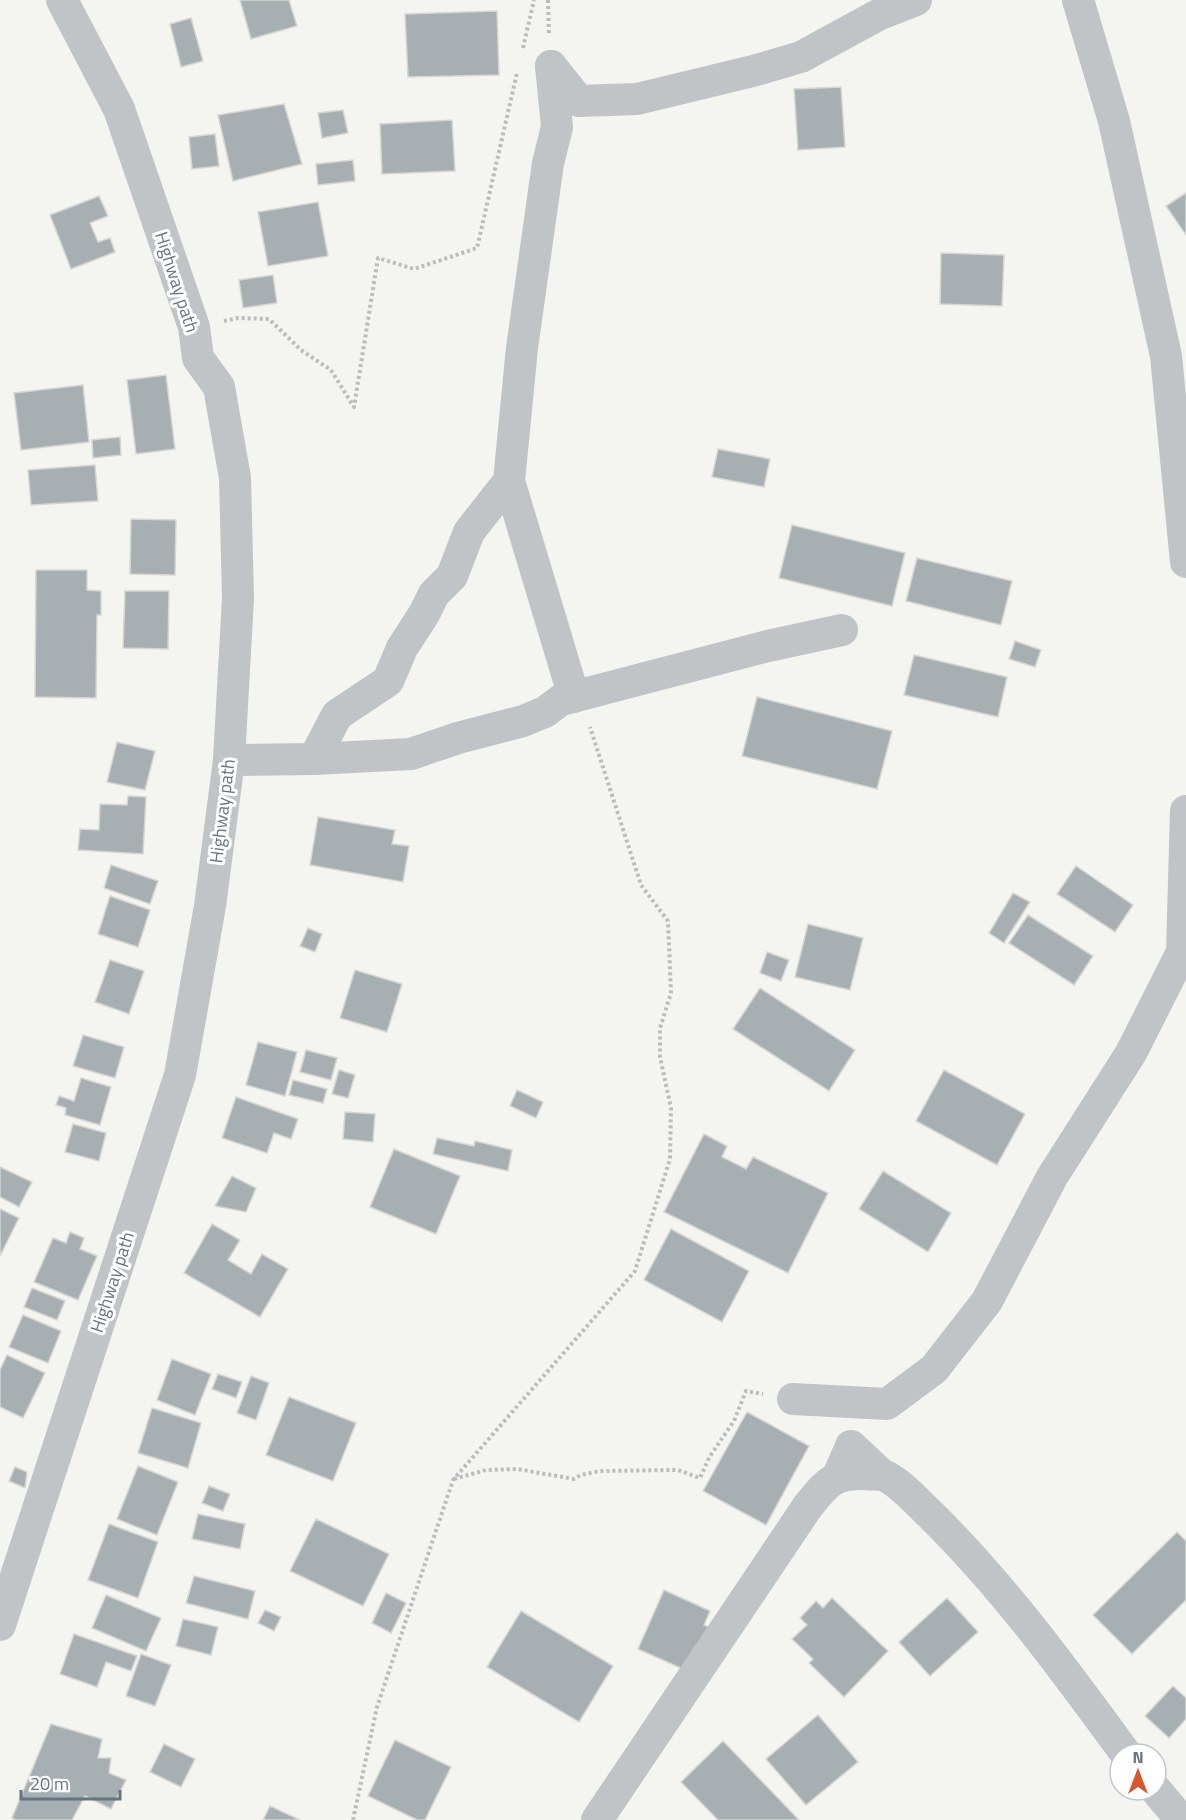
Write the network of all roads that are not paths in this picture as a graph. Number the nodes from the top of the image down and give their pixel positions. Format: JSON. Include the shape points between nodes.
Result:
{"nodes":[{"id":1,"x":62,"y":0,"type":"edge"},
{"id":2,"x":916,"y":0,"type":"edge"},
{"id":3,"x":1078,"y":0,"type":"edge"},
{"id":4,"x":509,"y":481,"type":"junction"},
{"id":5,"x":1186,"y":562,"type":"edge"},
{"id":6,"x":842,"y":630,"type":"dead end"},
{"id":7,"x":574,"y":697,"type":"junction"},
{"id":8,"x":314,"y":759,"type":"junction"},
{"id":9,"x":229,"y":760,"type":"junction"},
{"id":10,"x":1186,"y":811,"type":"edge"},
{"id":11,"x":793,"y":1399,"type":"road end"},
{"id":12,"x":0,"y":1624,"type":"edge"},
{"id":13,"x":1117,"y":1742,"type":"edge"},
{"id":14,"x":1166,"y":1802,"type":"edge"},
{"id":15,"x":597,"y":1820,"type":"edge"},
{"id":16,"x":1180,"y":1820,"type":"edge"}],
"edges":[{"from":1,"to":9,"type":"street","name":"Highway path","via":[[119,109],[194,327],[198,358],[219,387],[235,478],[238,598]]},
{"from":2,"to":4,"type":"street","via":[[880,14],[801,57],[637,99],[579,101],[551,66],[557,127],[548,163],[522,348]]},
{"from":3,"to":5,"type":"street","via":[[1114,121],[1166,356]]},
{"from":4,"to":7,"type":"street"},
{"from":4,"to":8,"type":"street","via":[[469,532],[452,576],[434,594],[387,681],[337,715]]},
{"from":6,"to":7,"type":"street"},
{"from":7,"to":8,"type":"street","via":[[523,721],[411,754]]},
{"from":8,"to":9,"type":"street"},
{"from":9,"to":12,"type":"street","name":"Highway path","via":[[210,906],[180,1075]]},
{"from":10,"to":11,"type":"street","via":[[1182,952],[1131,1053],[1052,1177],[987,1301],[934,1369],[887,1404]]},
{"from":13,"to":15,"type":"street","via":[[1055,1656],[968,1552],[908,1493],[850,1446],[838,1476],[826,1483],[808,1506]]},
{"from":14,"to":16,"type":"street"}]}
